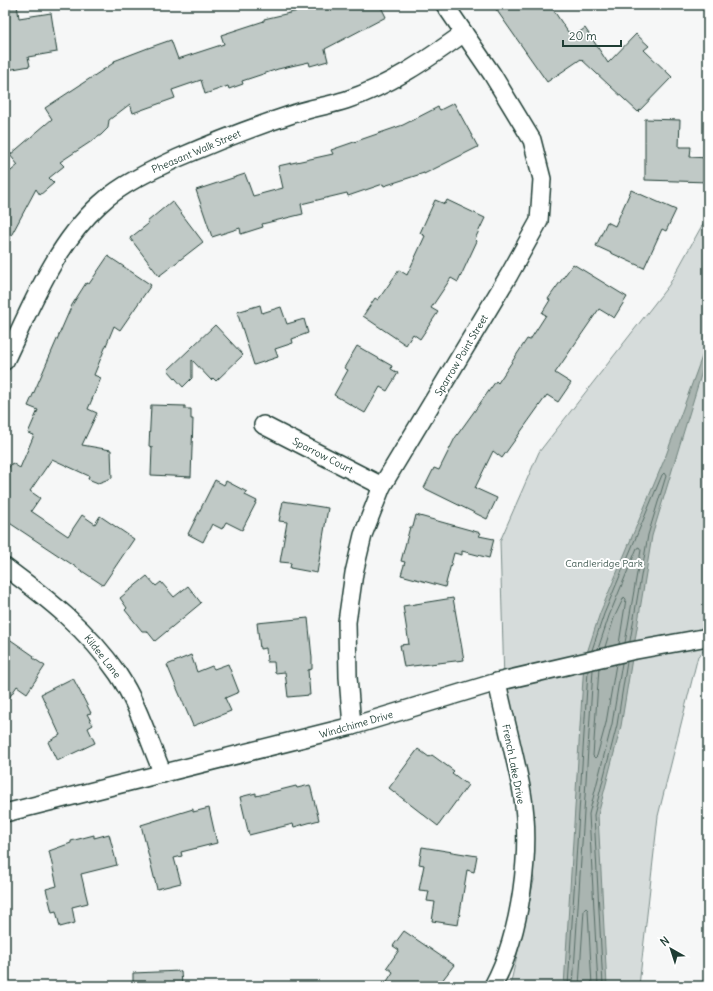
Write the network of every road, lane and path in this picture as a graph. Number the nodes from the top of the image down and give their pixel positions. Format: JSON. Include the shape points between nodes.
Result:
{"nodes":[{"id":1,"x":445,"y":5,"type":"edge"},
{"id":2,"x":464,"y":33,"type":"junction"},
{"id":3,"x":5,"y":361,"type":"edge"},
{"id":4,"x":264,"y":425,"type":"dead end"},
{"id":5,"x":382,"y":486,"type":"junction"},
{"id":6,"x":5,"y":567,"type":"edge"},
{"id":7,"x":708,"y":637,"type":"edge"},
{"id":8,"x":497,"y":682,"type":"junction"},
{"id":9,"x":352,"y":726,"type":"junction"},
{"id":10,"x":163,"y":774,"type":"junction"},
{"id":11,"x":5,"y":813,"type":"edge"},
{"id":12,"x":493,"y":986,"type":"edge"}],
"edges":[{"from":1,"to":2,"type":"street","name":"Sparrow Point Street"},
{"from":2,"to":3,"type":"street","name":"Pheasant Walk Street","via":[[437,53],[390,80],[347,100],[297,112],[230,135],[146,173],[100,204],[70,238],[48,272]]},
{"from":2,"to":5,"type":"street","name":"Sparrow Point Street","via":[[532,140],[542,180],[539,221],[510,274]]},
{"from":4,"to":5,"type":"street","name":"Sparrow Court"},
{"from":5,"to":9,"type":"street","name":"Sparrow Point Street","via":[[363,535],[347,622]]},
{"from":6,"to":10,"type":"street","name":"Kildee Lane","via":[[40,592],[79,626],[118,674]]},
{"from":7,"to":8,"type":"street","name":"Windchime Drive","via":[[631,651]]},
{"from":8,"to":9,"type":"street","name":"Windchime Drive"},
{"from":8,"to":12,"type":"street","name":"French Lake Drive","via":[[522,794],[526,843],[522,892],[513,935]]},
{"from":9,"to":10,"type":"street","name":"Windchime Drive"},
{"from":10,"to":11,"type":"street","name":"Windchime Drive"}]}
